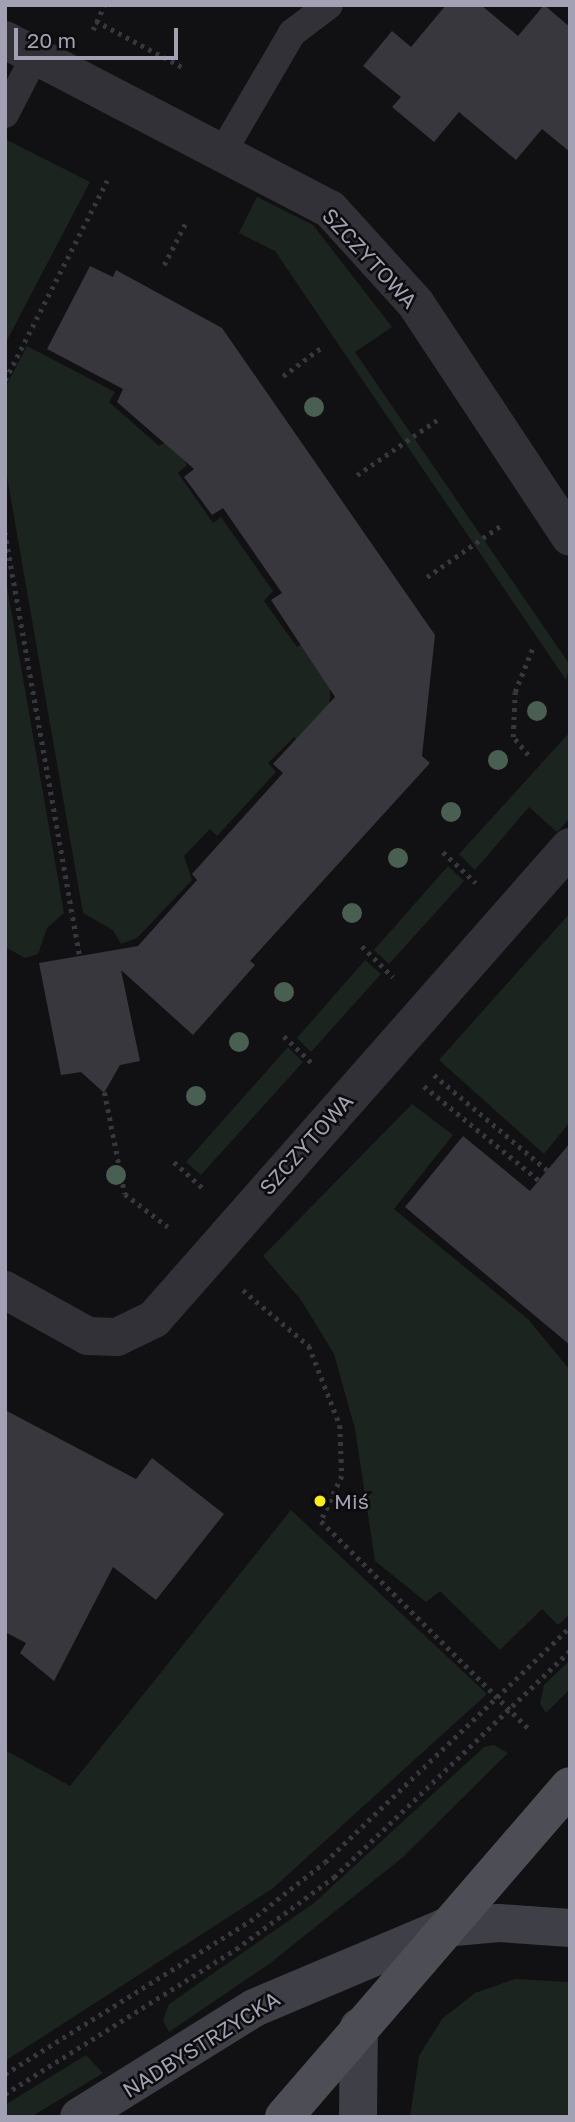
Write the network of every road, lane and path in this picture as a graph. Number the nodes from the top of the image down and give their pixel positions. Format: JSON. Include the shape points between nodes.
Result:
{"nodes":[{"id":1,"x":104,"y":5,"type":"edge"},
{"id":2,"x":329,"y":5,"type":"edge"},
{"id":3,"x":96,"y":21,"type":"junction"},
{"id":4,"x":87,"y":41,"type":"dead end"},
{"id":5,"x":20,"y":48,"type":"edge"},
{"id":6,"x":182,"y":66,"type":"dead end"},
{"id":7,"x":5,"y":114,"type":"edge"},
{"id":8,"x":222,"y":153,"type":"junction"},
{"id":9,"x":107,"y":181,"type":"dead end"},
{"id":10,"x":186,"y":222,"type":"dead end"},
{"id":11,"x":164,"y":265,"type":"dead end"},
{"id":12,"x":322,"y":347,"type":"dead end"},
{"id":13,"x":283,"y":376,"type":"dead end"},
{"id":14,"x":5,"y":380,"type":"edge"},
{"id":15,"x":476,"y":395,"type":"junction"},
{"id":16,"x":357,"y":475,"type":"dead end"},
{"id":17,"x":543,"y":497,"type":"junction"},
{"id":18,"x":5,"y":532,"type":"edge"},
{"id":19,"x":570,"y":537,"type":"edge"},
{"id":20,"x":426,"y":577,"type":"dead end"},
{"id":21,"x":533,"y":647,"type":"dead end"},
{"id":22,"x":528,"y":755,"type":"dead end"},
{"id":23,"x":570,"y":846,"type":"edge"},
{"id":24,"x":80,"y":956,"type":"dead end"},
{"id":25,"x":391,"y":1049,"type":"junction"},
{"id":26,"x":103,"y":1084,"type":"dead end"},
{"id":27,"x":570,"y":1189,"type":"edge"},
{"id":28,"x":570,"y":1206,"type":"edge"},
{"id":29,"x":179,"y":1236,"type":"dead end"},
{"id":30,"x":233,"y":1281,"type":"dead end"},
{"id":31,"x":5,"y":1290,"type":"edge"},
{"id":32,"x":5,"y":1555,"type":"edge"},
{"id":33,"x":54,"y":1581,"type":"dead end"},
{"id":34,"x":570,"y":1627,"type":"edge"},
{"id":35,"x":570,"y":1651,"type":"edge"},
{"id":36,"x":498,"y":1698,"type":"junction"},
{"id":37,"x":510,"y":1710,"type":"junction"},
{"id":38,"x":531,"y":1731,"type":"dead end"},
{"id":39,"x":570,"y":1786,"type":"edge"},
{"id":40,"x":443,"y":1928,"type":"junction"},
{"id":41,"x":570,"y":1928,"type":"edge"},
{"id":42,"x":359,"y":2027,"type":"junction"},
{"id":43,"x":5,"y":2074,"type":"edge"},
{"id":44,"x":5,"y":2094,"type":"edge"},
{"id":45,"x":79,"y":2117,"type":"edge"},
{"id":46,"x":284,"y":2117,"type":"edge"},
{"id":47,"x":358,"y":2117,"type":"edge"}],
"edges":[{"from":1,"to":3,"type":"path"},
{"from":2,"to":8,"type":"lane","via":[[292,33]]},
{"from":3,"to":4,"type":"path"},
{"from":3,"to":6,"type":"path"},
{"from":5,"to":7,"type":"lane"},
{"from":5,"to":8,"type":"street","name":"SZCZYTOWA"},
{"from":8,"to":15,"type":"street","name":"SZCZYTOWA","via":[[330,209],[416,304]]},
{"from":9,"to":14,"type":"path"},
{"from":10,"to":11,"type":"path"},
{"from":12,"to":13,"type":"path"},
{"from":15,"to":16,"type":"path"},
{"from":15,"to":17,"type":"street","name":"SZCZYTOWA"},
{"from":17,"to":19,"type":"street","name":"SZCZYTOWA"},
{"from":17,"to":20,"type":"path"},
{"from":18,"to":24,"type":"path"},
{"from":21,"to":22,"type":"path","via":[[515,692],[513,737]]},
{"from":23,"to":25,"type":"street","name":"SZCZYTOWA"},
{"from":25,"to":27,"type":"path"},
{"from":25,"to":28,"type":"path"},
{"from":25,"to":31,"type":"street","name":"SZCZYTOWA","via":[[155,1320],[117,1337],[88,1336]]},
{"from":26,"to":29,"type":"path","via":[[125,1194]]},
{"from":30,"to":36,"type":"path","via":[[309,1346],[340,1425],[342,1476],[321,1521]]},
{"from":32,"to":33,"type":"path"},
{"from":34,"to":36,"type":"path"},
{"from":35,"to":37,"type":"path"},
{"from":36,"to":37,"type":"path"},
{"from":36,"to":43,"type":"path","via":[[325,1862],[260,1912]]},
{"from":37,"to":38,"type":"path"},
{"from":37,"to":44,"type":"path","via":[[334,1877],[236,1949]]},
{"from":39,"to":40,"type":"main road"},
{"from":40,"to":41,"type":"street","name":"NADBYSTRZYCKA","via":[[499,1923]]},
{"from":40,"to":42,"type":"main road"},
{"from":40,"to":45,"type":"street","name":"NADBYSTRZYCKA","via":[[254,2008]]},
{"from":42,"to":46,"type":"main road"},
{"from":42,"to":47,"type":"street"}]}
